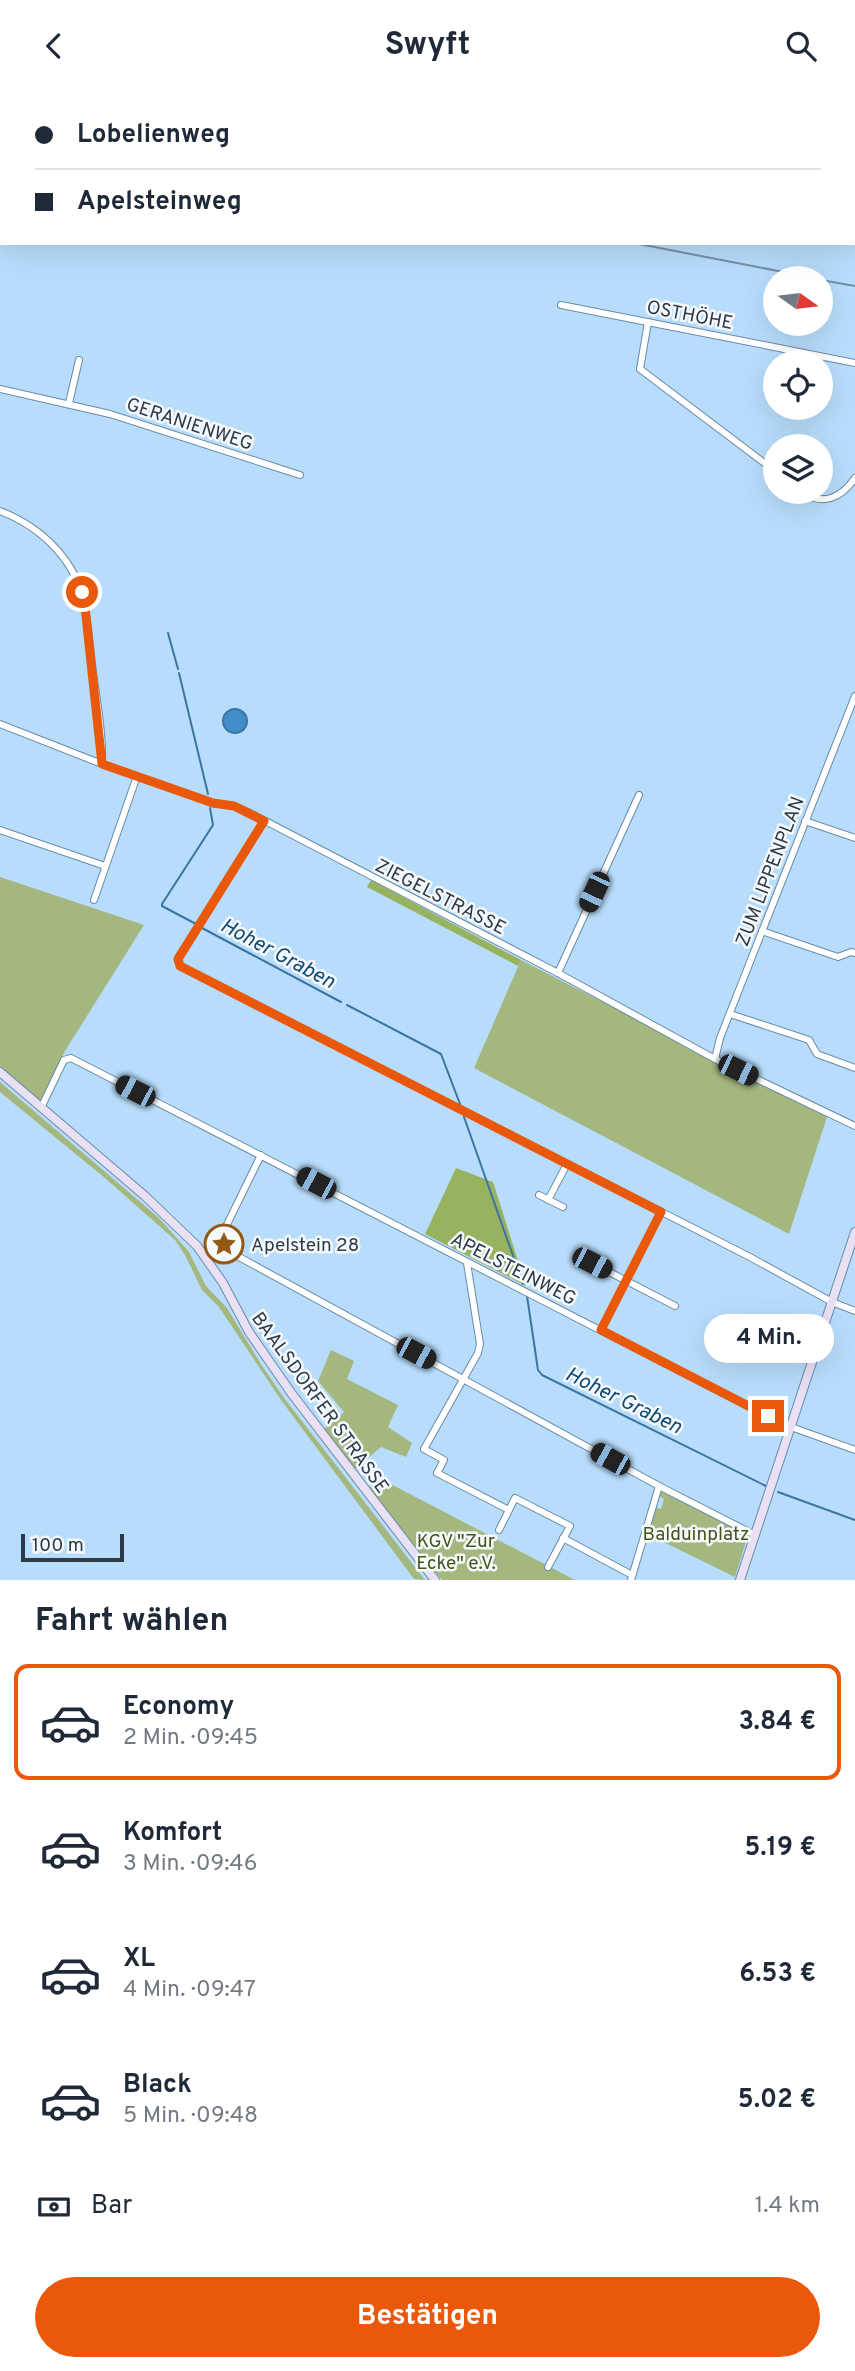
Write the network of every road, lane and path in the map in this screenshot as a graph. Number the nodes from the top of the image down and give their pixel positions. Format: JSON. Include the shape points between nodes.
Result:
{"nodes":[{"id":1,"x":561,"y":305,"type":"dead end"},
{"id":2,"x":648,"y":322,"type":"junction"},
{"id":3,"x":79,"y":360,"type":"dead end"},
{"id":4,"x":855,"y":363,"type":"edge"},
{"id":5,"x":0,"y":389,"type":"edge"},
{"id":6,"x":69,"y":403,"type":"junction"},
{"id":7,"x":763,"y":462,"type":"edge"},
{"id":8,"x":300,"y":475,"type":"dead end"},
{"id":9,"x":854,"y":481,"type":"edge"},
{"id":10,"x":833,"y":498,"type":"edge"},
{"id":11,"x":0,"y":511,"type":"edge"},
{"id":12,"x":855,"y":697,"type":"edge"},
{"id":13,"x":847,"y":718,"type":"junction"},
{"id":14,"x":855,"y":722,"type":"edge"},
{"id":15,"x":0,"y":724,"type":"edge"},
{"id":16,"x":102,"y":764,"type":"junction"},
{"id":17,"x":137,"y":776,"type":"junction"},
{"id":18,"x":639,"y":795,"type":"dead end"},
{"id":19,"x":264,"y":821,"type":"junction"},
{"id":20,"x":805,"y":821,"type":"junction"},
{"id":21,"x":0,"y":830,"type":"edge"},
{"id":22,"x":855,"y":838,"type":"edge"},
{"id":23,"x":105,"y":866,"type":"junction"},
{"id":24,"x":94,"y":900,"type":"dead end"},
{"id":25,"x":762,"y":931,"type":"junction"},
{"id":26,"x":855,"y":953,"type":"edge"},
{"id":27,"x":558,"y":973,"type":"junction"},
{"id":28,"x":730,"y":1014,"type":"junction"},
{"id":29,"x":715,"y":1059,"type":"junction"},
{"id":30,"x":855,"y":1068,"type":"edge"},
{"id":31,"x":0,"y":1072,"type":"edge"},
{"id":32,"x":41,"y":1108,"type":"junction"},
{"id":33,"x":855,"y":1126,"type":"edge"},
{"id":34,"x":261,"y":1155,"type":"junction"},
{"id":35,"x":567,"y":1164,"type":"junction"},
{"id":36,"x":539,"y":1195,"type":"dead end"},
{"id":37,"x":548,"y":1200,"type":"junction"},
{"id":38,"x":563,"y":1207,"type":"dead end"},
{"id":39,"x":661,"y":1212,"type":"junction"},
{"id":40,"x":855,"y":1232,"type":"edge"},
{"id":41,"x":217,"y":1245,"type":"junction"},
{"id":42,"x":203,"y":1254,"type":"junction"},
{"id":43,"x":467,"y":1263,"type":"junction"},
{"id":44,"x":592,"y":1263,"type":"dead end"},
{"id":45,"x":626,"y":1280,"type":"junction"},
{"id":46,"x":832,"y":1302,"type":"junction"},
{"id":47,"x":675,"y":1306,"type":"dead end"},
{"id":48,"x":855,"y":1311,"type":"edge"},
{"id":49,"x":601,"y":1330,"type":"junction"},
{"id":50,"x":464,"y":1378,"type":"junction"},
{"id":51,"x":791,"y":1427,"type":"junction"},
{"id":52,"x":855,"y":1450,"type":"edge"},
{"id":53,"x":659,"y":1486,"type":"junction"},
{"id":54,"x":509,"y":1510,"type":"junction"},
{"id":55,"x":499,"y":1530,"type":"dead end"},
{"id":56,"x":755,"y":1535,"type":"junction"},
{"id":57,"x":563,"y":1538,"type":"junction"},
{"id":58,"x":548,"y":1567,"type":"dead end"},
{"id":59,"x":632,"y":1577,"type":"edge"},
{"id":60,"x":435,"y":1580,"type":"edge"},
{"id":61,"x":740,"y":1580,"type":"edge"}],
"edges":[{"from":1,"to":2,"type":"street","name":"OSTHÖHE"},
{"from":2,"to":4,"type":"street","name":"OSTHÖHE"},
{"from":2,"to":7,"type":"street","via":[[640,369]]},
{"from":3,"to":6,"type":"street"},
{"from":5,"to":6,"type":"street","name":"GERANIENWEG"},
{"from":6,"to":8,"type":"street","name":"GERANIENWEG"},
{"from":9,"to":10,"type":"street"},
{"from":11,"to":16,"type":"street","via":[[44,537],[74,573],[85,607]]},
{"from":12,"to":13,"type":"street","name":"ZUM LIPPENPLAN"},
{"from":13,"to":14,"type":"street"},
{"from":13,"to":20,"type":"street","name":"ZUM LIPPENPLAN"},
{"from":15,"to":16,"type":"street","name":"ZIEGELSTRASSE"},
{"from":16,"to":17,"type":"street","name":"ZIEGELSTRASSE"},
{"from":17,"to":19,"type":"street","name":"ZIEGELSTRASSE","via":[[234,806]]},
{"from":17,"to":23,"type":"street"},
{"from":18,"to":27,"type":"street"},
{"from":19,"to":27,"type":"street","name":"ZIEGELSTRASSE"},
{"from":19,"to":35,"type":"street","via":[[178,959],[180,966]]},
{"from":20,"to":22,"type":"street"},
{"from":20,"to":25,"type":"street","name":"ZUM LIPPENPLAN"},
{"from":21,"to":23,"type":"street"},
{"from":23,"to":24,"type":"street"},
{"from":25,"to":26,"type":"street","via":[[838,957]]},
{"from":25,"to":28,"type":"street","name":"ZUM LIPPENPLAN"},
{"from":27,"to":29,"type":"street","name":"ZIEGELSTRASSE"},
{"from":28,"to":29,"type":"street","name":"ZUM LIPPENPLAN"},
{"from":28,"to":30,"type":"street","via":[[809,1040],[817,1054]]},
{"from":29,"to":33,"type":"street","name":"ZIEGELSTRASSE"},
{"from":31,"to":32,"type":"main road","name":"BAALSDORFER STRASSE"},
{"from":32,"to":34,"type":"street","name":"APELSTEINWEG","via":[[64,1060],[71,1058]]},
{"from":32,"to":42,"type":"main road","name":"BAALSDORFER STRASSE","via":[[184,1231]]},
{"from":34,"to":41,"type":"street"},
{"from":34,"to":43,"type":"street","name":"APELSTEINWEG"},
{"from":35,"to":37,"type":"street"},
{"from":35,"to":39,"type":"street"},
{"from":36,"to":37,"type":"street"},
{"from":37,"to":38,"type":"street"},
{"from":39,"to":45,"type":"street"},
{"from":39,"to":46,"type":"street"},
{"from":40,"to":46,"type":"main road"},
{"from":41,"to":42,"type":"street"},
{"from":41,"to":50,"type":"street"},
{"from":42,"to":60,"type":"main road","name":"BAALSDORFER STRASSE","via":[[292,1394]]},
{"from":43,"to":49,"type":"street","name":"APELSTEINWEG"},
{"from":43,"to":50,"type":"street","via":[[480,1344]]},
{"from":44,"to":45,"type":"street"},
{"from":45,"to":47,"type":"street"},
{"from":45,"to":49,"type":"street"},
{"from":46,"to":48,"type":"street"},
{"from":46,"to":51,"type":"main road"},
{"from":49,"to":51,"type":"street","name":"APELSTEINWEG"},
{"from":50,"to":53,"type":"street"},
{"from":50,"to":54,"type":"street","via":[[424,1449],[444,1460],[437,1473]]},
{"from":51,"to":52,"type":"street","name":"APELSTEINWEG"},
{"from":51,"to":56,"type":"main road"},
{"from":53,"to":56,"type":"street"},
{"from":53,"to":59,"type":"street"},
{"from":54,"to":55,"type":"street"},
{"from":54,"to":57,"type":"street","via":[[515,1498],[570,1526]]},
{"from":56,"to":61,"type":"main road"},
{"from":57,"to":58,"type":"street"},
{"from":57,"to":59,"type":"street"}]}
